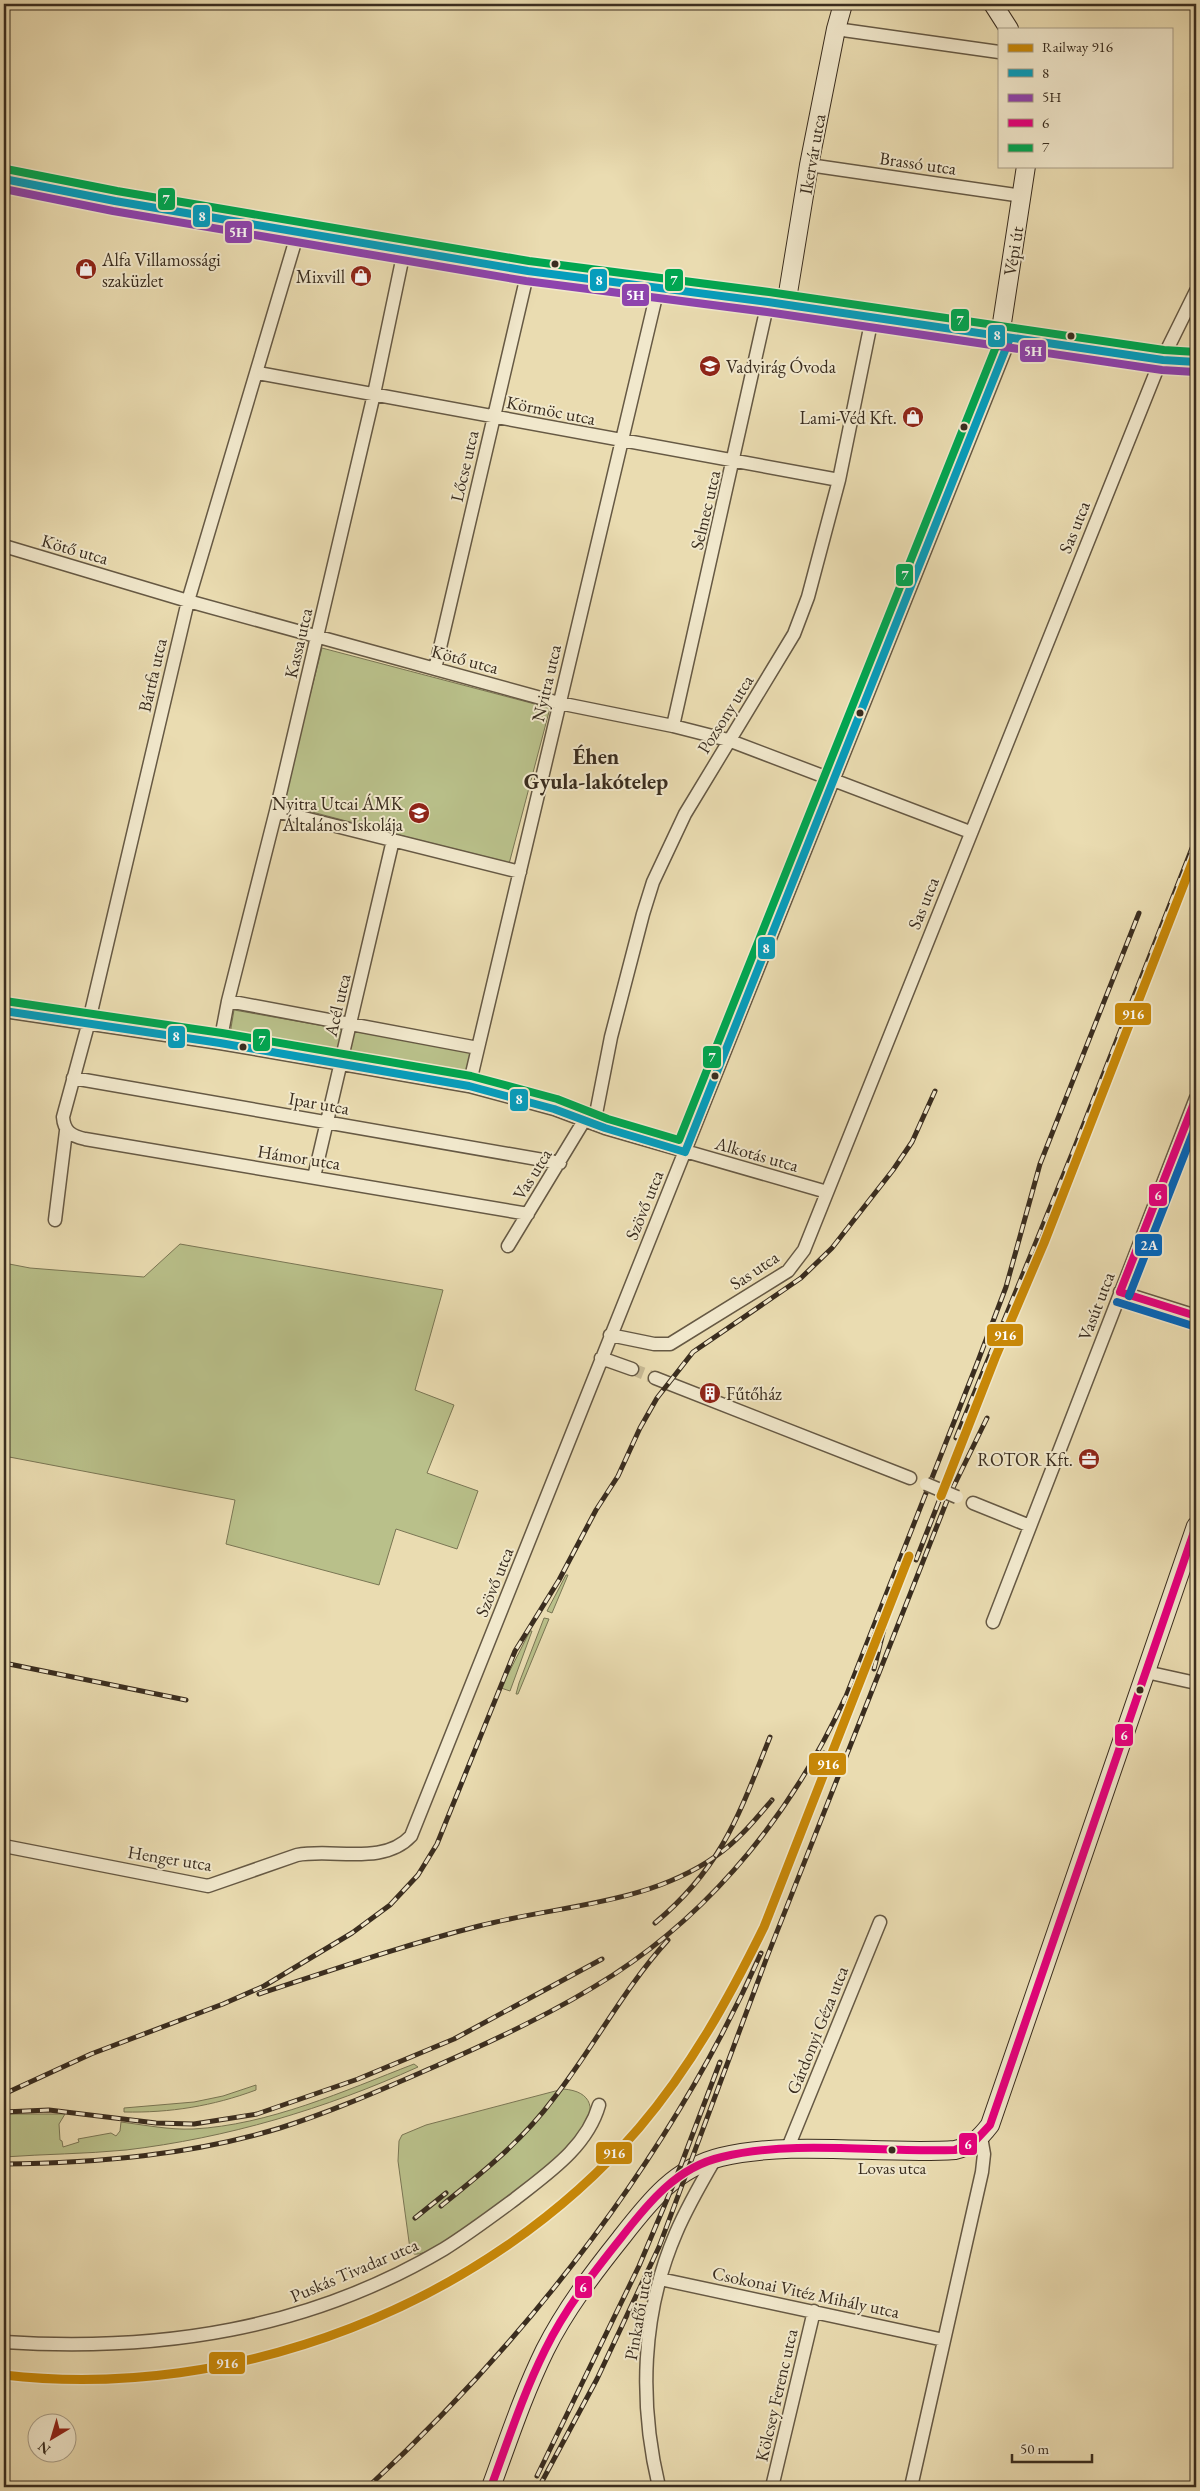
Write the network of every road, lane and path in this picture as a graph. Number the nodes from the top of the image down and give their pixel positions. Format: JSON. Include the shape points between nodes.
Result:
{"nodes":[{"id":1,"x":843,"y":4,"type":"edge"},
{"id":2,"x":994,"y":4,"type":"edge"},
{"id":3,"x":1008,"y":28,"type":"edge"},
{"id":4,"x":836,"y":29,"type":"junction"},
{"id":5,"x":998,"y":52,"type":"edge"},
{"id":6,"x":809,"y":165,"type":"junction"},
{"id":7,"x":1026,"y":168,"type":"edge"},
{"id":8,"x":4,"y":179,"type":"edge"},
{"id":9,"x":1022,"y":196,"type":"junction"},
{"id":10,"x":298,"y":232,"type":"junction"},
{"id":11,"x":404,"y":250,"type":"junction"},
{"id":12,"x":528,"y":271,"type":"junction"},
{"id":13,"x":658,"y":288,"type":"junction"},
{"id":14,"x":1195,"y":294,"type":"edge"},
{"id":15,"x":787,"y":299,"type":"junction"},
{"id":16,"x":768,"y":302,"type":"junction"},
{"id":17,"x":1196,"y":317,"type":"edge"},
{"id":18,"x":872,"y":318,"type":"junction"},
{"id":19,"x":1005,"y":337,"type":"junction"},
{"id":20,"x":1162,"y":360,"type":"junction"},
{"id":21,"x":1196,"y":362,"type":"edge"},
{"id":22,"x":258,"y":373,"type":"junction"},
{"id":23,"x":374,"y":394,"type":"junction"},
{"id":24,"x":494,"y":417,"type":"junction"},
{"id":25,"x":622,"y":441,"type":"junction"},
{"id":26,"x":734,"y":462,"type":"junction"},
{"id":27,"x":839,"y":480,"type":"junction"},
{"id":28,"x":4,"y":546,"type":"edge"},
{"id":29,"x":188,"y":601,"type":"junction"},
{"id":30,"x":318,"y":637,"type":"junction"},
{"id":31,"x":435,"y":669,"type":"junction"},
{"id":32,"x":559,"y":704,"type":"junction"},
{"id":33,"x":673,"y":726,"type":"junction"},
{"id":34,"x":728,"y":740,"type":"junction"},
{"id":35,"x":834,"y":780,"type":"junction"},
{"id":36,"x":276,"y":812,"type":"junction"},
{"id":37,"x":970,"y":832,"type":"junction"},
{"id":38,"x":393,"y":840,"type":"junction"},
{"id":39,"x":520,"y":872,"type":"junction"},
{"id":40,"x":228,"y":1001,"type":"junction"},
{"id":41,"x":4,"y":1011,"type":"edge"},
{"id":42,"x":88,"y":1025,"type":"junction"},
{"id":43,"x":350,"y":1026,"type":"junction"},
{"id":44,"x":220,"y":1043,"type":"junction"},
{"id":45,"x":478,"y":1048,"type":"junction"},
{"id":46,"x":340,"y":1064,"type":"junction"},
{"id":47,"x":73,"y":1078,"type":"junction"},
{"id":48,"x":469,"y":1086,"type":"junction"},
{"id":49,"x":1196,"y":1098,"type":"edge"},
{"id":50,"x":327,"y":1122,"type":"junction"},
{"id":51,"x":590,"y":1122,"type":"junction"},
{"id":52,"x":66,"y":1131,"type":"junction"},
{"id":53,"x":685,"y":1152,"type":"junction"},
{"id":54,"x":560,"y":1163,"type":"junction"},
{"id":55,"x":314,"y":1177,"type":"junction"},
{"id":56,"x":827,"y":1192,"type":"junction"},
{"id":57,"x":528,"y":1214,"type":"junction"},
{"id":58,"x":55,"y":1220,"type":"dead end"},
{"id":59,"x":508,"y":1246,"type":"dead end"},
{"id":60,"x":1120,"y":1292,"type":"junction"},
{"id":61,"x":1196,"y":1316,"type":"edge"},
{"id":62,"x":610,"y":1335,"type":"junction"},
{"id":63,"x":601,"y":1358,"type":"junction"},
{"id":64,"x":632,"y":1369,"type":"tunnel mouth"},
{"id":65,"x":655,"y":1378,"type":"tunnel mouth"},
{"id":66,"x":910,"y":1478,"type":"dead end"},
{"id":67,"x":926,"y":1484,"type":"dead end"},
{"id":68,"x":957,"y":1497,"type":"dead end"},
{"id":69,"x":973,"y":1503,"type":"dead end"},
{"id":70,"x":1030,"y":1526,"type":"junction"},
{"id":71,"x":1196,"y":1526,"type":"edge"},
{"id":72,"x":994,"y":1622,"type":"dead end"},
{"id":73,"x":1146,"y":1672,"type":"junction"},
{"id":74,"x":1196,"y":1683,"type":"edge"},
{"id":75,"x":411,"y":1836,"type":"joint"},
{"id":76,"x":4,"y":1846,"type":"edge"},
{"id":77,"x":880,"y":1922,"type":"dead end"},
{"id":78,"x":599,"y":2105,"type":"dead end"},
{"id":79,"x":981,"y":2137,"type":"junction"},
{"id":80,"x":787,"y":2150,"type":"junction"},
{"id":81,"x":715,"y":2159,"type":"junction"},
{"id":82,"x":660,"y":2279,"type":"junction"},
{"id":83,"x":814,"y":2311,"type":"junction"},
{"id":84,"x":944,"y":2340,"type":"junction"},
{"id":85,"x":4,"y":2342,"type":"edge"},
{"id":86,"x":491,"y":2487,"type":"edge"},
{"id":87,"x":659,"y":2487,"type":"edge"},
{"id":88,"x":772,"y":2487,"type":"edge"},
{"id":89,"x":911,"y":2487,"type":"edge"}],
"edges":[{"from":1,"to":4,"type":"street","name":"Ikervár utca"},
{"from":2,"to":3,"type":"street"},
{"from":4,"to":5,"type":"street"},
{"from":4,"to":6,"type":"street","name":"Ikervár utca"},
{"from":6,"to":9,"type":"street","name":"Brassó utca"},
{"from":6,"to":15,"type":"street","name":"Ikervár utca"},
{"from":7,"to":9,"type":"street","name":"Vépi út"},
{"from":8,"to":10,"type":"street"},
{"from":9,"to":19,"type":"street","name":"Vépi út"},
{"from":10,"to":11,"type":"street"},
{"from":10,"to":22,"type":"street","name":"Bártfa utca"},
{"from":11,"to":12,"type":"street"},
{"from":11,"to":23,"type":"street","name":"Kassa utca"},
{"from":12,"to":13,"type":"street"},
{"from":12,"to":24,"type":"street","name":"Lőcse utca"},
{"from":13,"to":16,"type":"street"},
{"from":13,"to":25,"type":"street","name":"Nyitra utca"},
{"from":14,"to":17,"type":"street"},
{"from":14,"to":20,"type":"street","name":"Sas utca"},
{"from":15,"to":16,"type":"street"},
{"from":15,"to":18,"type":"street"},
{"from":16,"to":26,"type":"street","name":"Selmec utca"},
{"from":18,"to":19,"type":"street"},
{"from":18,"to":27,"type":"street","name":"Pozsony utca"},
{"from":19,"to":20,"type":"street"},
{"from":19,"to":35,"type":"street","name":"Szövő utca"},
{"from":20,"to":21,"type":"street"},
{"from":20,"to":37,"type":"street","name":"Sas utca"},
{"from":22,"to":23,"type":"street","name":"Körmöc utca"},
{"from":22,"to":29,"type":"street","name":"Bártfa utca"},
{"from":23,"to":24,"type":"street","name":"Körmöc utca"},
{"from":23,"to":30,"type":"street","name":"Kassa utca"},
{"from":24,"to":25,"type":"street","name":"Körmöc utca"},
{"from":24,"to":31,"type":"street","name":"Lőcse utca"},
{"from":25,"to":26,"type":"street","name":"Körmöc utca"},
{"from":25,"to":32,"type":"street","name":"Nyitra utca"},
{"from":26,"to":27,"type":"street","name":"Körmöc utca"},
{"from":26,"to":33,"type":"street","name":"Selmec utca"},
{"from":27,"to":34,"type":"street","name":"Pozsony utca","via":[[802,614],[783,654]]},
{"from":28,"to":29,"type":"street","name":"Kötő utca"},
{"from":29,"to":30,"type":"street","name":"Kötő utca"},
{"from":29,"to":42,"type":"street","name":"Bártfa utca"},
{"from":30,"to":31,"type":"street","name":"Kötő utca"},
{"from":30,"to":36,"type":"street","name":"Kassa utca"},
{"from":31,"to":32,"type":"street","name":"Kötő utca"},
{"from":32,"to":33,"type":"street","name":"Kötő utca"},
{"from":32,"to":39,"type":"street","name":"Nyitra utca"},
{"from":33,"to":34,"type":"street","name":"Kötő utca"},
{"from":34,"to":35,"type":"street","name":"Kötő utca"},
{"from":34,"to":51,"type":"street","name":"Pozsony utca","via":[[685,814],[653,882]]},
{"from":35,"to":37,"type":"street","name":"Kötő utca"},
{"from":35,"to":53,"type":"street","name":"Szövő utca"},
{"from":36,"to":38,"type":"street"},
{"from":36,"to":40,"type":"street","name":"Kassa utca"},
{"from":37,"to":56,"type":"street","name":"Sas utca"},
{"from":38,"to":39,"type":"street"},
{"from":38,"to":43,"type":"street","name":"Acél utca"},
{"from":39,"to":45,"type":"street","name":"Nyitra utca"},
{"from":40,"to":43,"type":"street"},
{"from":40,"to":44,"type":"street","name":"Kassa utca"},
{"from":41,"to":42,"type":"street","name":"Alkotás utca"},
{"from":42,"to":44,"type":"street","name":"Alkotás utca"},
{"from":42,"to":47,"type":"street","name":"Bártfa utca"},
{"from":43,"to":45,"type":"street"},
{"from":43,"to":46,"type":"street","name":"Acél utca"},
{"from":44,"to":46,"type":"street","name":"Alkotás utca"},
{"from":45,"to":48,"type":"street","name":"Nyitra utca"},
{"from":46,"to":48,"type":"street","name":"Alkotás utca"},
{"from":46,"to":50,"type":"street","name":"Acél utca"},
{"from":47,"to":50,"type":"street","name":"Ipar utca"},
{"from":47,"to":52,"type":"street","name":"Bártfa utca","via":[[63,1117]]},
{"from":48,"to":51,"type":"street","name":"Alkotás utca"},
{"from":49,"to":60,"type":"street","name":"Vasút utca"},
{"from":50,"to":54,"type":"street","name":"Ipar utca"},
{"from":50,"to":55,"type":"street","name":"Acél utca"},
{"from":51,"to":53,"type":"street","name":"Alkotás utca"},
{"from":51,"to":54,"type":"street","name":"Vas utca"},
{"from":52,"to":55,"type":"street","name":"Hámor utca","via":[[74,1137]]},
{"from":52,"to":58,"type":"street","name":"Bártfa utca"},
{"from":53,"to":56,"type":"street","name":"Alkotás utca"},
{"from":53,"to":62,"type":"street","name":"Szövő utca"},
{"from":54,"to":57,"type":"street","name":"Vas utca"},
{"from":55,"to":57,"type":"street","name":"Hámor utca"},
{"from":56,"to":62,"type":"street","name":"Sas utca","via":[[804,1250],[779,1277],[670,1344]]},
{"from":57,"to":59,"type":"street","name":"Vas utca"},
{"from":60,"to":61,"type":"street"},
{"from":60,"to":70,"type":"street","name":"Vasút utca"},
{"from":62,"to":63,"type":"street","name":"Szövő utca"},
{"from":63,"to":64,"type":"street"},
{"from":63,"to":75,"type":"street","name":"Szövő utca"},
{"from":65,"to":66,"type":"street"},
{"from":67,"to":68,"type":"street","bridge":true},
{"from":69,"to":70,"type":"street"},
{"from":70,"to":72,"type":"street","name":"Vasút utca"},
{"from":71,"to":73,"type":"street"},
{"from":73,"to":74,"type":"street"},
{"from":73,"to":79,"type":"street","via":[[996,2112]]},
{"from":75,"to":76,"type":"street","name":"Henger utca","via":[[396,1848],[383,1852],[310,1852],[296,1855],[208,1886]]},
{"from":77,"to":80,"type":"street","name":"Gárdonyi Géza utca"},
{"from":78,"to":85,"type":"street","name":"Puskás Tivadar utca","via":[[590,2130],[577,2146],[508,2204],[444,2249],[340,2299],[298,2314],[210,2335],[120,2344]]},
{"from":79,"to":80,"type":"street","via":[[955,2150],[931,2152]]},
{"from":79,"to":84,"type":"street","via":[[984,2154],[982,2172]]},
{"from":80,"to":81,"type":"street"},
{"from":81,"to":82,"type":"street","name":"Pinkafői utca","via":[[684,2215]]},
{"from":81,"to":86,"type":"street","via":[[665,2185],[576,2298],[554,2333],[525,2393]]},
{"from":82,"to":83,"type":"street","name":"Csokonai Vitéz Mihály utca"},
{"from":82,"to":87,"type":"street","name":"Pinkafői utca","via":[[650,2331],[646,2392],[650,2447]]},
{"from":83,"to":84,"type":"street","name":"Csokonai Vitéz Mihály utca"},
{"from":83,"to":88,"type":"street","name":"Kölcsey Ferenc utca"},
{"from":84,"to":89,"type":"street"}]}
